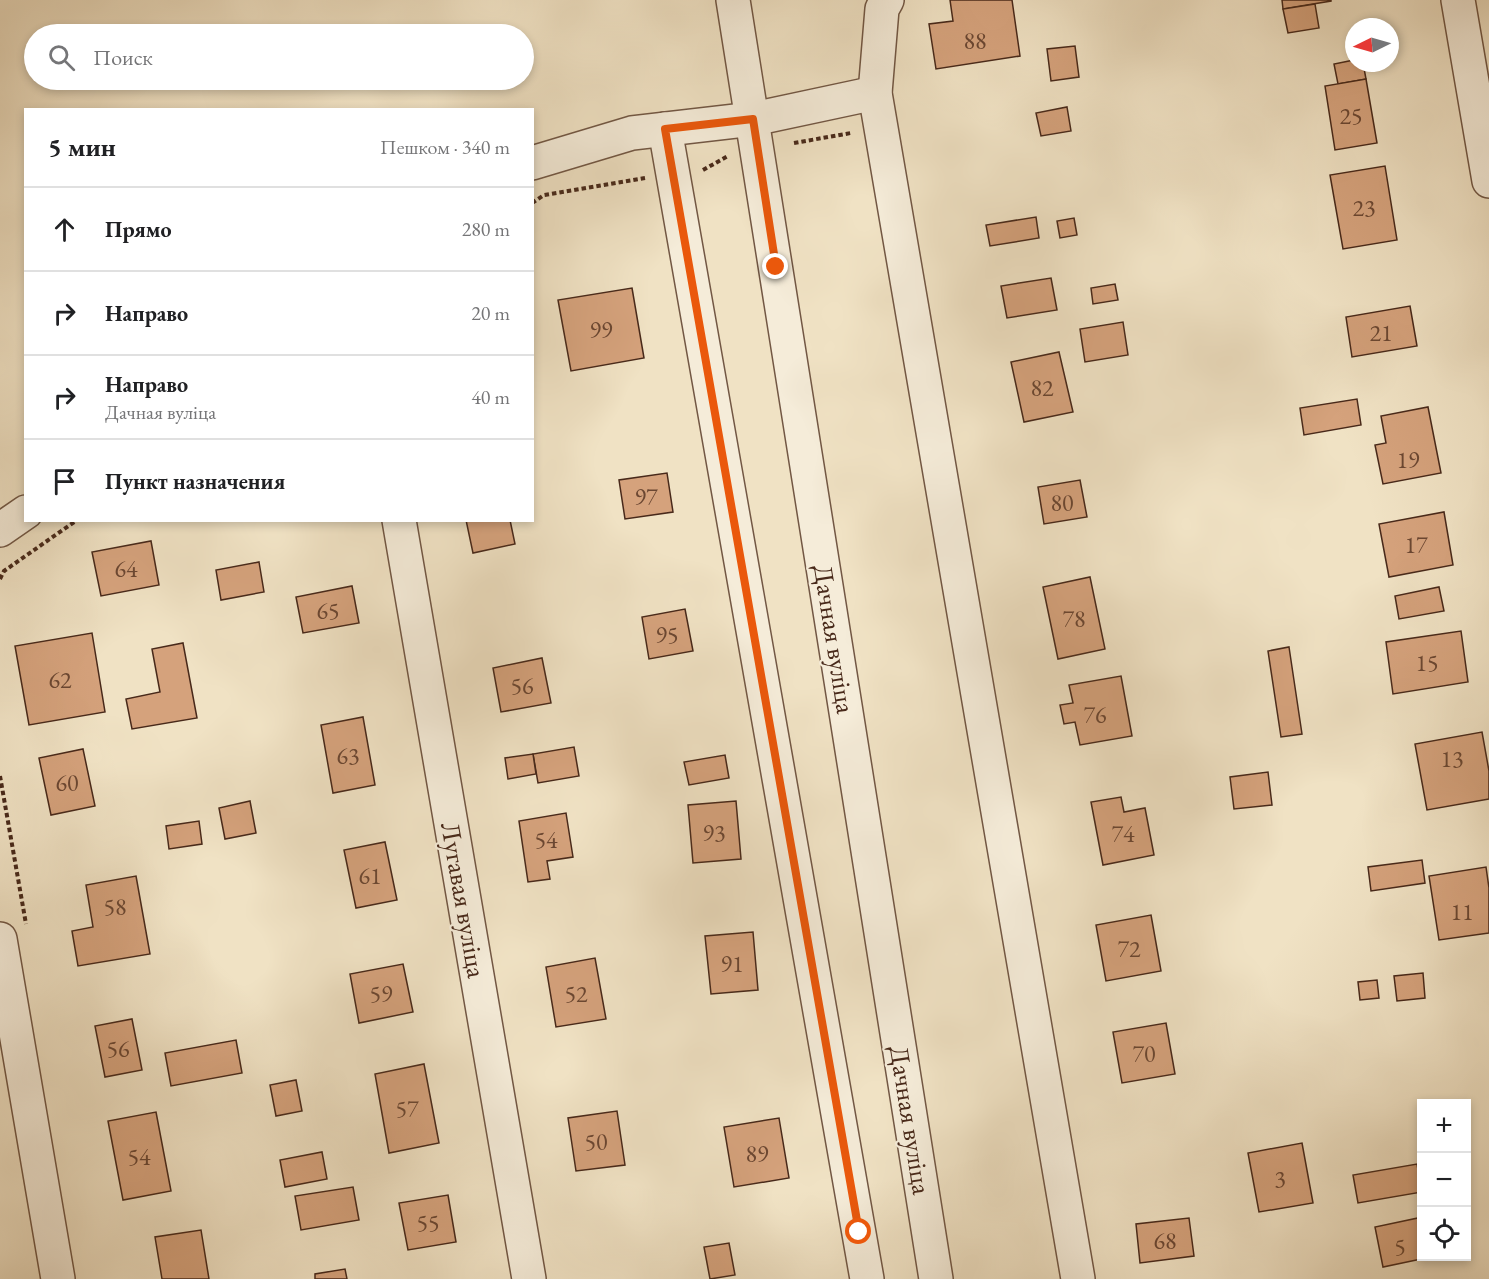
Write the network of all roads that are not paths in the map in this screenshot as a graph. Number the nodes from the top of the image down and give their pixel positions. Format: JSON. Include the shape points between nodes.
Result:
{"nodes":[{"id":1,"x":733,"y":0,"type":"edge"},
{"id":2,"x":887,"y":0,"type":"edge"},
{"id":3,"x":1458,"y":0,"type":"edge"},
{"id":4,"x":875,"y":93,"type":"junction"},
{"id":5,"x":753,"y":119,"type":"junction"},
{"id":6,"x":665,"y":129,"type":"junction"},
{"id":7,"x":534,"y":162,"type":"edge"},
{"id":8,"x":1489,"y":181,"type":"edge"},
{"id":9,"x":24,"y":513,"type":"edge"},
{"id":10,"x":399,"y":522,"type":"edge"},
{"id":11,"x":0,"y":530,"type":"edge"},
{"id":12,"x":0,"y":939,"type":"edge"},
{"id":13,"x":58,"y":1279,"type":"edge"},
{"id":14,"x":529,"y":1279,"type":"edge"},
{"id":15,"x":867,"y":1279,"type":"edge"},
{"id":16,"x":936,"y":1279,"type":"edge"},
{"id":17,"x":1078,"y":1279,"type":"edge"}],
"edges":[{"from":1,"to":5,"type":"street","name":"Дачная вуліца"},
{"from":2,"to":4,"type":"street","via":[[882,9]]},
{"from":3,"to":8,"type":"street"},
{"from":4,"to":5,"type":"street"},
{"from":4,"to":17,"type":"street"},
{"from":5,"to":6,"type":"street"},
{"from":5,"to":16,"type":"street","name":"Дачная вуліца"},
{"from":6,"to":7,"type":"street","via":[[632,133]]},
{"from":6,"to":15,"type":"street"},
{"from":9,"to":11,"type":"street"},
{"from":10,"to":14,"type":"street","name":"Лугавая вуліца"},
{"from":12,"to":13,"type":"street"}]}
